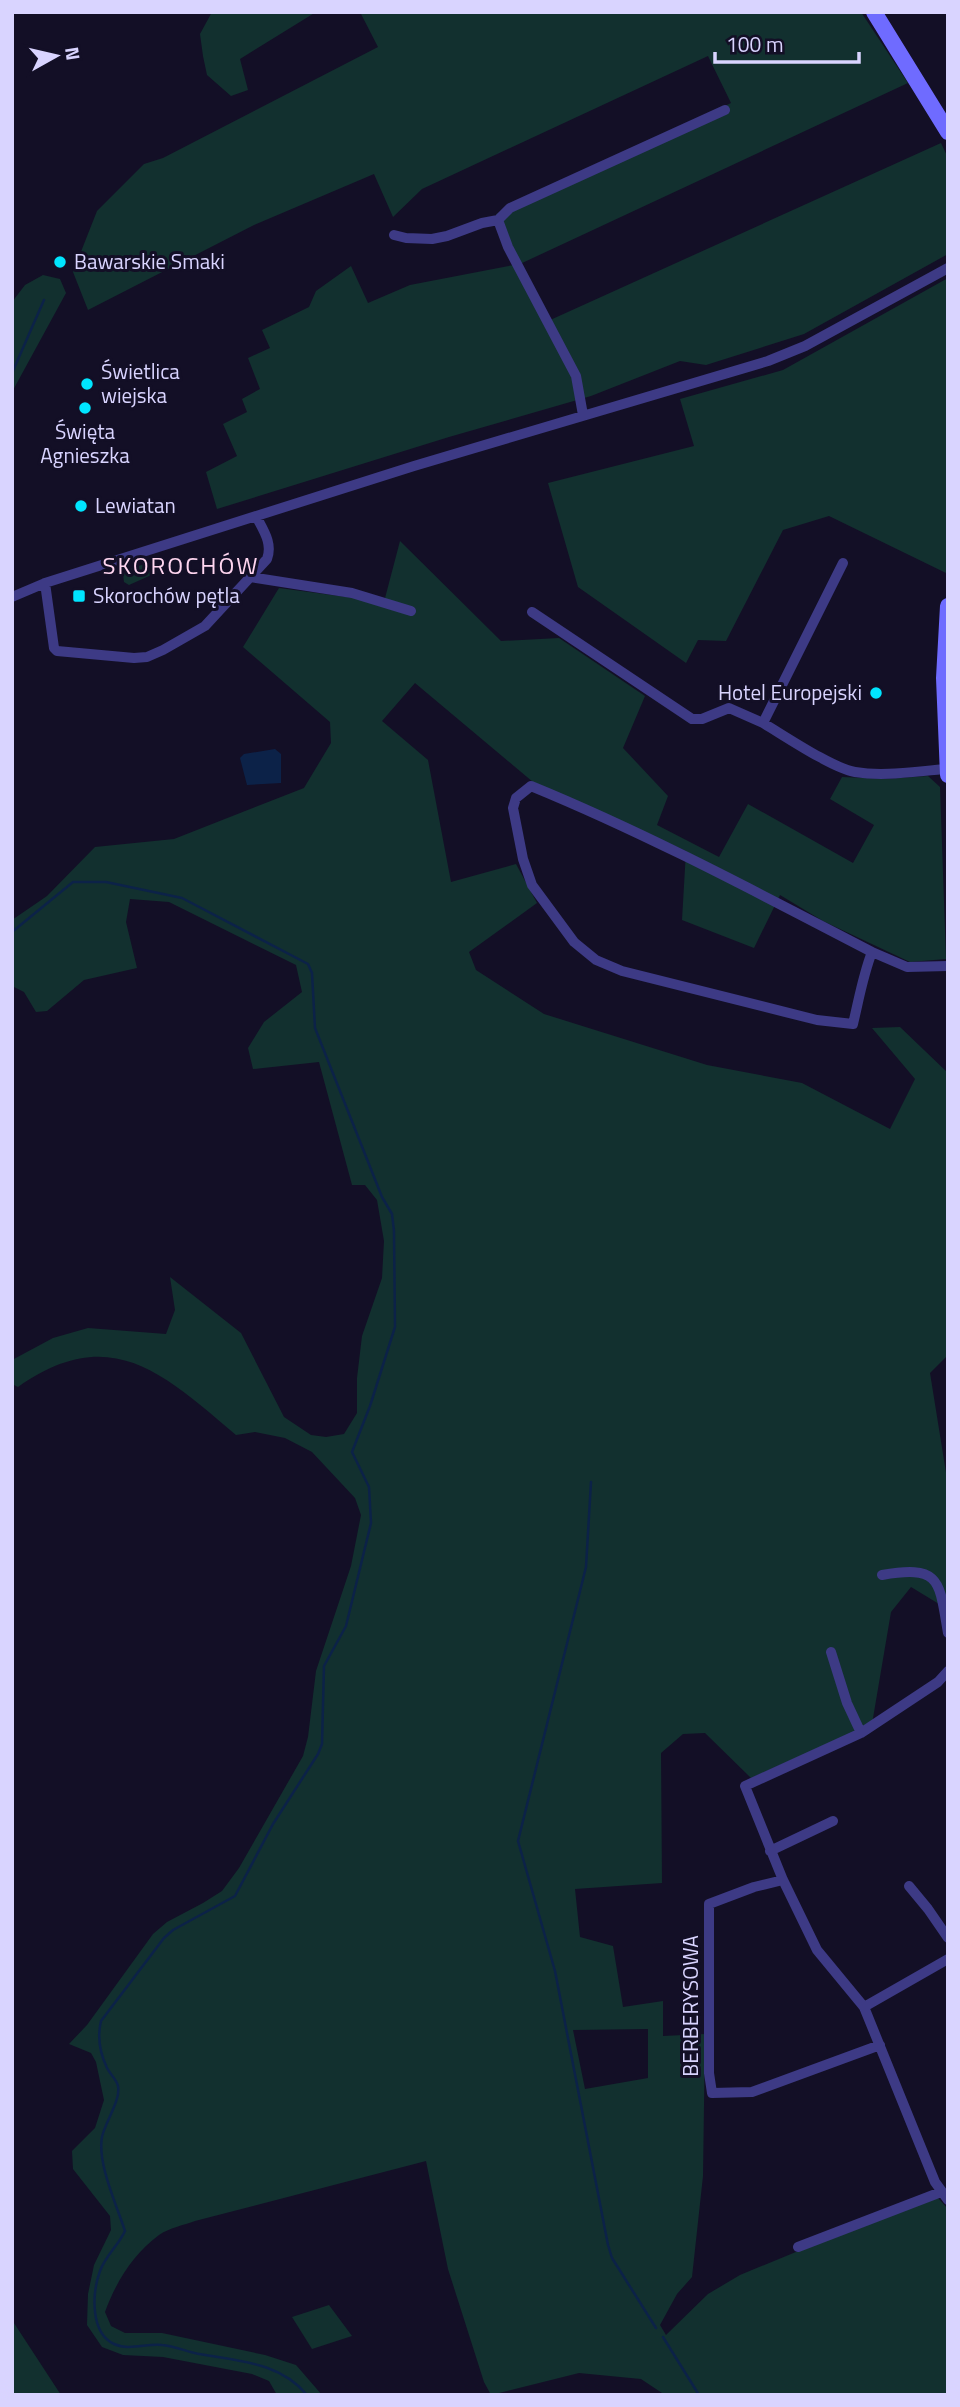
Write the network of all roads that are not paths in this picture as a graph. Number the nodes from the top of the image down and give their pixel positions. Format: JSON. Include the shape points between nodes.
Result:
{"nodes":[{"id":1,"x":874,"y":12,"type":"edge"},
{"id":2,"x":725,"y":110,"type":"dead end"},
{"id":3,"x":948,"y":132,"type":"edge"},
{"id":4,"x":498,"y":220,"type":"junction"},
{"id":5,"x":394,"y":235,"type":"dead end"},
{"id":6,"x":948,"y":268,"type":"edge"},
{"id":7,"x":583,"y":415,"type":"junction"},
{"id":8,"x":256,"y":516,"type":"junction"},
{"id":9,"x":843,"y":563,"type":"dead end"},
{"id":10,"x":250,"y":577,"type":"junction"},
{"id":11,"x":45,"y":583,"type":"junction"},
{"id":12,"x":12,"y":597,"type":"edge"},
{"id":13,"x":948,"y":606,"type":"edge"},
{"id":14,"x":411,"y":611,"type":"dead end"},
{"id":15,"x":532,"y":612,"type":"dead end"},
{"id":16,"x":764,"y":723,"type":"junction"},
{"id":17,"x":947,"y":769,"type":"edge"},
{"id":18,"x":948,"y":775,"type":"edge"},
{"id":19,"x":873,"y":951,"type":"junction"},
{"id":20,"x":948,"y":966,"type":"edge"},
{"id":21,"x":882,"y":1575,"type":"dead end"},
{"id":22,"x":948,"y":1633,"type":"edge"},
{"id":23,"x":831,"y":1652,"type":"dead end"},
{"id":24,"x":948,"y":1671,"type":"edge"},
{"id":25,"x":861,"y":1733,"type":"junction"},
{"id":26,"x":833,"y":1821,"type":"dead end"},
{"id":27,"x":770,"y":1852,"type":"junction"},
{"id":28,"x":782,"y":1880,"type":"junction"},
{"id":29,"x":909,"y":1886,"type":"dead end"},
{"id":30,"x":948,"y":1938,"type":"edge"},
{"id":31,"x":948,"y":1959,"type":"edge"},
{"id":32,"x":864,"y":2007,"type":"junction"},
{"id":33,"x":880,"y":2045,"type":"junction"},
{"id":34,"x":944,"y":2196,"type":"edge"},
{"id":35,"x":798,"y":2247,"type":"dead end"}],
"edges":[{"from":1,"to":3,"type":"main road"},
{"from":2,"to":4,"type":"street","via":[[510,208]]},
{"from":4,"to":5,"type":"street","via":[[432,239]]},
{"from":4,"to":7,"type":"street","via":[[576,376]]},
{"from":6,"to":7,"type":"street","via":[[805,346],[768,361]]},
{"from":7,"to":8,"type":"street"},
{"from":8,"to":10,"type":"street","via":[[270,550]]},
{"from":8,"to":11,"type":"street"},
{"from":9,"to":16,"type":"street"},
{"from":10,"to":11,"type":"street","via":[[197,632],[147,657],[134,658],[57,651]]},
{"from":10,"to":14,"type":"street","via":[[352,593]]},
{"from":11,"to":12,"type":"street"},
{"from":13,"to":17,"type":"main road","via":[[944,666]]},
{"from":15,"to":16,"type":"street","via":[[692,719],[729,708]]},
{"from":16,"to":17,"type":"street","via":[[851,772]]},
{"from":17,"to":18,"type":"main road"},
{"from":19,"to":19,"type":"street","via":[[574,803],[531,786],[516,798],[513,808],[532,885],[574,942],[596,960],[622,971],[817,1020],[853,1024],[863,974]]},
{"from":19,"to":20,"type":"street","via":[[907,967]]},
{"from":21,"to":22,"type":"street","via":[[930,1574],[938,1584]]},
{"from":23,"to":25,"type":"street"},
{"from":24,"to":25,"type":"street","via":[[939,1682]]},
{"from":25,"to":27,"type":"street","via":[[745,1787]]},
{"from":26,"to":27,"type":"street"},
{"from":27,"to":28,"type":"street"},
{"from":28,"to":32,"type":"street","via":[[817,1950]]},
{"from":28,"to":33,"type":"street","name":"BERBERYSOWA","via":[[709,1904],[712,2093],[752,2092]]},
{"from":29,"to":30,"type":"street"},
{"from":31,"to":32,"type":"street"},
{"from":32,"to":33,"type":"street"},
{"from":33,"to":34,"type":"street"},
{"from":34,"to":35,"type":"street"}]}
